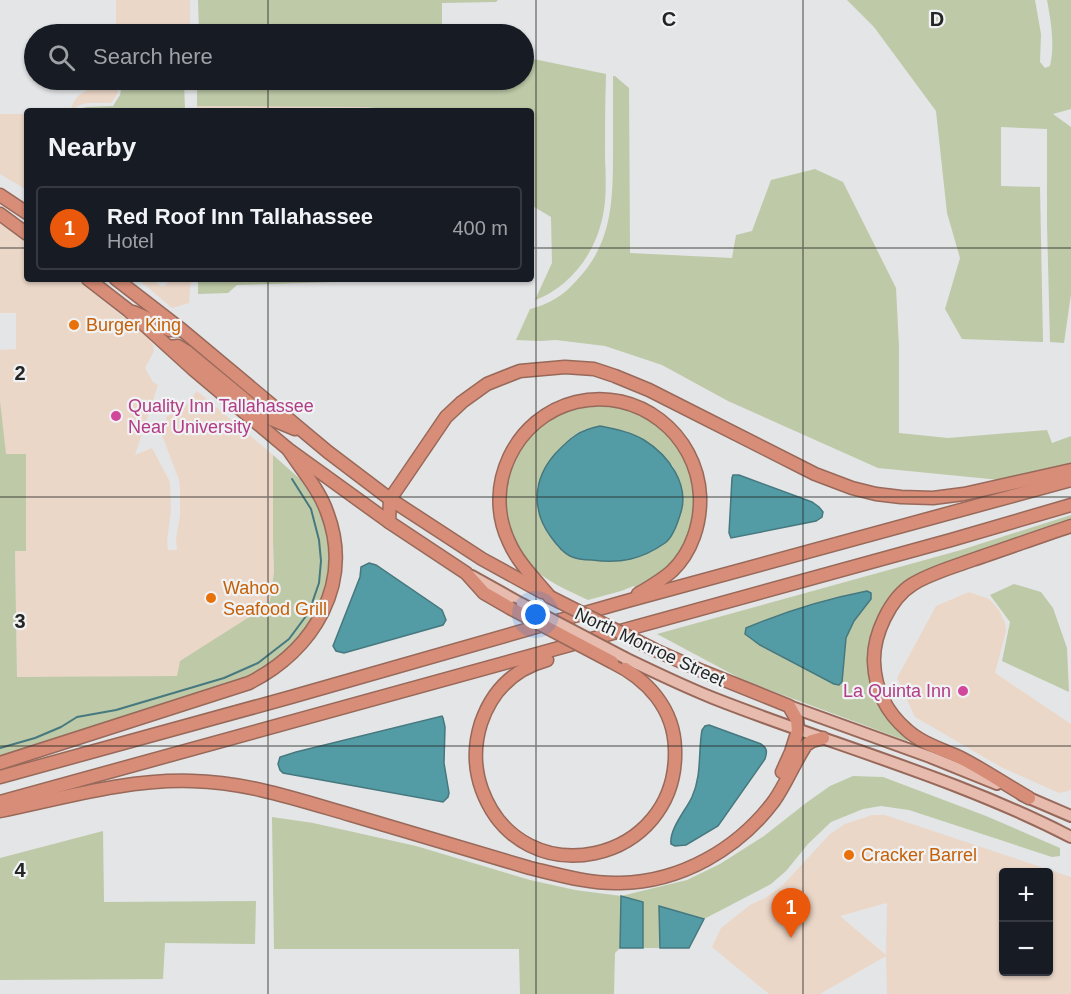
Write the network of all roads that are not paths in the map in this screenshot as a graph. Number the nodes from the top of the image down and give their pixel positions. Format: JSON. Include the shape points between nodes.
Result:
{"nodes":[{"id":1,"x":0,"y":195,"type":"edge"},
{"id":2,"x":24,"y":211,"type":"edge"},
{"id":3,"x":0,"y":214,"type":"edge"},
{"id":4,"x":24,"y":232,"type":"edge"},
{"id":5,"x":92,"y":282,"type":"edge"},
{"id":6,"x":120,"y":282,"type":"edge"},
{"id":7,"x":128,"y":310,"type":"junction"},
{"id":8,"x":182,"y":330,"type":"junction"},
{"id":9,"x":168,"y":347,"type":"junction"},
{"id":10,"x":305,"y":434,"type":"junction"},
{"id":11,"x":288,"y":449,"type":"junction"},
{"id":12,"x":1071,"y":470,"type":"edge"},
{"id":13,"x":1071,"y":480,"type":"edge"},
{"id":14,"x":390,"y":499,"type":"junction"},
{"id":15,"x":1071,"y":505,"type":"edge"},
{"id":16,"x":389,"y":522,"type":"junction"},
{"id":17,"x":1071,"y":526,"type":"edge"},
{"id":18,"x":550,"y":597,"type":"junction"},
{"id":19,"x":627,"y":601,"type":"junction"},
{"id":20,"x":516,"y":606,"type":"junction"},
{"id":21,"x":660,"y":620,"type":"junction"},
{"id":22,"x":789,"y":705,"type":"junction"},
{"id":23,"x":798,"y":729,"type":"junction"},
{"id":24,"x":823,"y":738,"type":"junction"},
{"id":25,"x":0,"y":763,"type":"edge"},
{"id":26,"x":0,"y":777,"type":"edge"},
{"id":27,"x":1029,"y":798,"type":"junction"},
{"id":28,"x":0,"y":802,"type":"edge"},
{"id":29,"x":0,"y":812,"type":"edge"},
{"id":30,"x":1071,"y":816,"type":"edge"},
{"id":31,"x":743,"y":834,"type":"junction"},
{"id":32,"x":1071,"y":837,"type":"edge"}],
"edges":[{"from":1,"to":2,"type":"highway"},
{"from":3,"to":4,"type":"highway"},
{"from":5,"to":7,"type":"highway"},
{"from":6,"to":8,"type":"highway","name":"North Monroe Street"},
{"from":7,"to":8,"type":"highway","via":[[169,330]]},
{"from":7,"to":9,"type":"highway"},
{"from":8,"to":10,"type":"highway","name":"North Monroe Street"},
{"from":9,"to":10,"type":"highway","via":[[178,346],[186,351],[266,417]]},
{"from":9,"to":11,"type":"highway"},
{"from":10,"to":14,"type":"highway","name":"North Monroe Street"},
{"from":11,"to":16,"type":"highway"},
{"from":11,"to":25,"type":"highway","via":[[327,510],[335,555],[333,581],[323,611],[295,651],[249,683]]},
{"from":12,"to":14,"type":"highway","via":[[933,498],[876,494],[815,474],[615,375],[565,367],[520,371],[487,384],[462,402],[446,417]]},
{"from":13,"to":19,"type":"highway"},
{"from":14,"to":16,"type":"highway"},
{"from":14,"to":18,"type":"highway","name":"North Monroe Street","via":[[482,559]]},
{"from":15,"to":21,"type":"highway"},
{"from":16,"to":20,"type":"highway","via":[[466,573],[484,593]]},
{"from":17,"to":27,"type":"highway","via":[[912,585],[886,616],[874,654],[880,693],[905,729]]},
{"from":18,"to":19,"type":"highway","via":[[522,564],[501,522],[499,501],[509,455],[523,435],[557,410],[576,402],[615,400],[655,415],[670,428],[686,448],[699,484],[698,522],[687,552],[673,570]]},
{"from":18,"to":22,"type":"highway","name":"North Monroe Street","bridge":true,"via":[[655,650]]},
{"from":19,"to":26,"type":"highway"},
{"from":20,"to":21,"type":"highway","bridge":true,"via":[[612,662],[630,671],[645,683],[660,702],[674,735],[671,785],[656,814],[626,842],[606,851],[572,856],[534,848],[491,811],[478,781],[477,735],[498,690],[531,665],[643,632]]},
{"from":20,"to":23,"type":"main road","name":"North Monroe Street","bridge":true,"via":[[713,698]]},
{"from":21,"to":28,"type":"highway"},
{"from":22,"to":23,"type":"highway"},
{"from":22,"to":27,"type":"main road","name":"North Monroe Street"},
{"from":23,"to":24,"type":"main road","name":"North Monroe Street"},
{"from":23,"to":31,"type":"highway","via":[[780,777]]},
{"from":24,"to":31,"type":"highway","via":[[806,745],[774,801]]},
{"from":24,"to":32,"type":"main road","name":"North Monroe Street","via":[[946,781]]},
{"from":27,"to":30,"type":"main road","name":"North Monroe Street"},
{"from":29,"to":31,"type":"highway","via":[[127,785],[219,782],[268,791],[568,878],[620,883],[672,875],[697,865]]}]}
